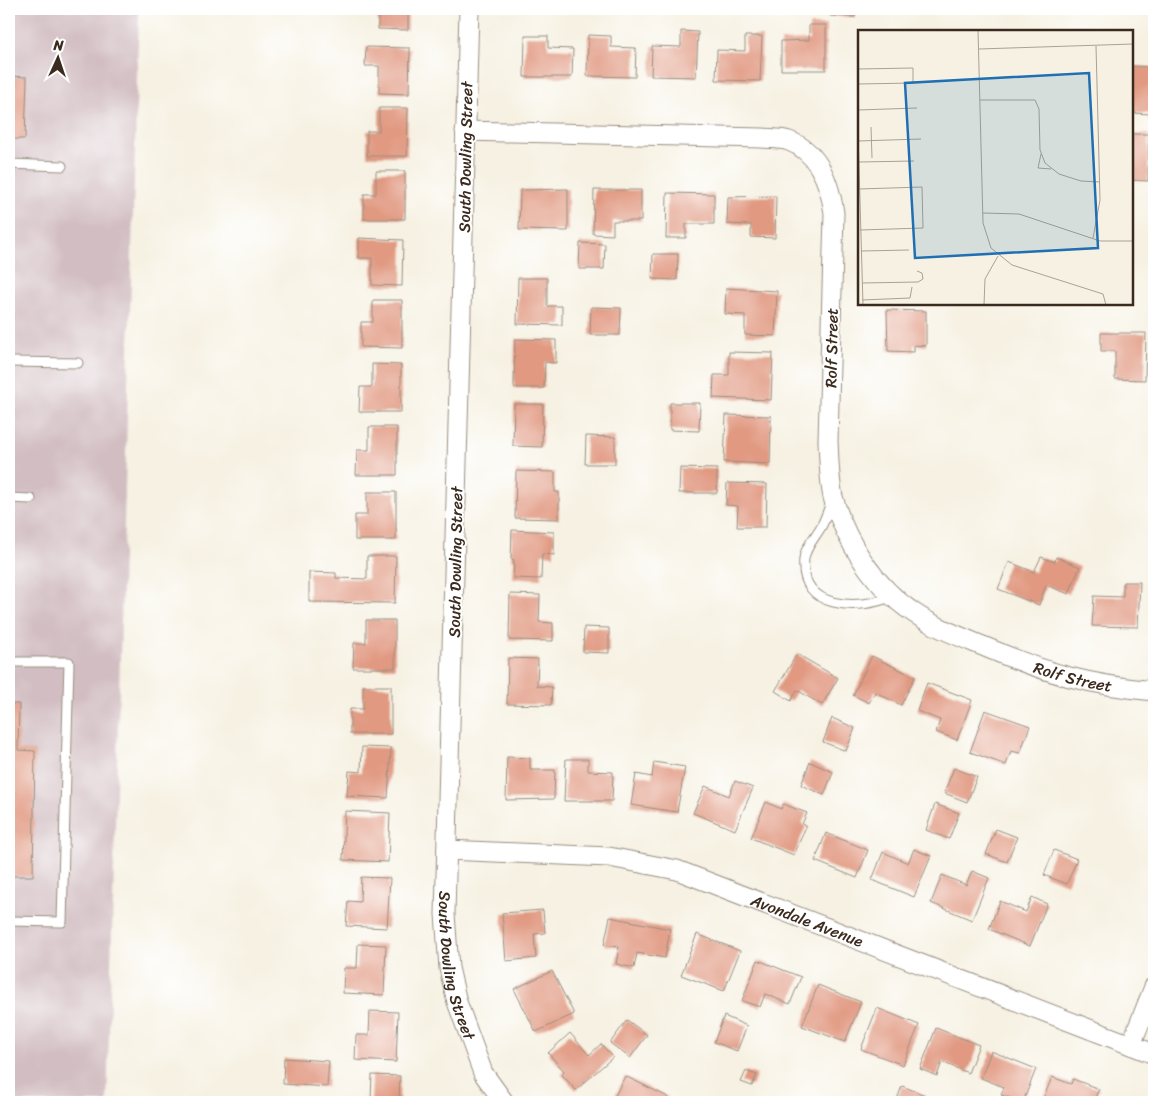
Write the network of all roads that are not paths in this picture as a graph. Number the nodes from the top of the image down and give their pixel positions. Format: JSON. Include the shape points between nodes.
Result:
{"nodes":[{"id":1,"x":469,"y":9,"type":"edge"},
{"id":2,"x":465,"y":131,"type":"junction"},
{"id":3,"x":9,"y":164,"type":"edge"},
{"id":4,"x":62,"y":166,"type":"dead end"},
{"id":5,"x":9,"y":362,"type":"edge"},
{"id":6,"x":78,"y":363,"type":"dead end"},
{"id":7,"x":833,"y":497,"type":"junction"},
{"id":8,"x":9,"y":498,"type":"edge"},
{"id":9,"x":30,"y":498,"type":"dead end"},
{"id":10,"x":893,"y":596,"type":"junction"},
{"id":11,"x":9,"y":662,"type":"edge"},
{"id":12,"x":1154,"y":691,"type":"edge"},
{"id":13,"x":447,"y":850,"type":"junction"},
{"id":14,"x":9,"y":922,"type":"edge"},
{"id":15,"x":1154,"y":987,"type":"edge"},
{"id":16,"x":1131,"y":1046,"type":"junction"},
{"id":17,"x":1154,"y":1054,"type":"edge"},
{"id":18,"x":504,"y":1102,"type":"edge"}],
"edges":[{"from":1,"to":2,"type":"street","name":"South Dowling Street"},
{"from":2,"to":7,"type":"street","name":"Rolf Street","via":[[762,138],[789,141],[810,154],[828,184],[834,213],[828,441]]},
{"from":2,"to":13,"type":"street","name":"South Dowling Street"},
{"from":3,"to":4,"type":"lane"},
{"from":5,"to":6,"type":"lane"},
{"from":7,"to":10,"type":"street","name":"Rolf Street","via":[[856,552]]},
{"from":7,"to":10,"type":"lane","via":[[822,526],[804,556],[808,586],[817,596],[839,604],[884,600]]},
{"from":8,"to":9,"type":"lane"},
{"from":10,"to":12,"type":"street","name":"Rolf Street","via":[[940,628],[1038,669],[1080,681]]},
{"from":11,"to":14,"type":"lane","via":[[69,662],[62,922]]},
{"from":13,"to":16,"type":"street","name":"Avondale Avenue","via":[[609,857],[677,870]]},
{"from":13,"to":18,"type":"street","name":"South Dowling Street","via":[[445,914],[449,968],[457,1002],[483,1073]]},
{"from":15,"to":16,"type":"street"},
{"from":16,"to":17,"type":"street","name":"Avondale Avenue"}]}
